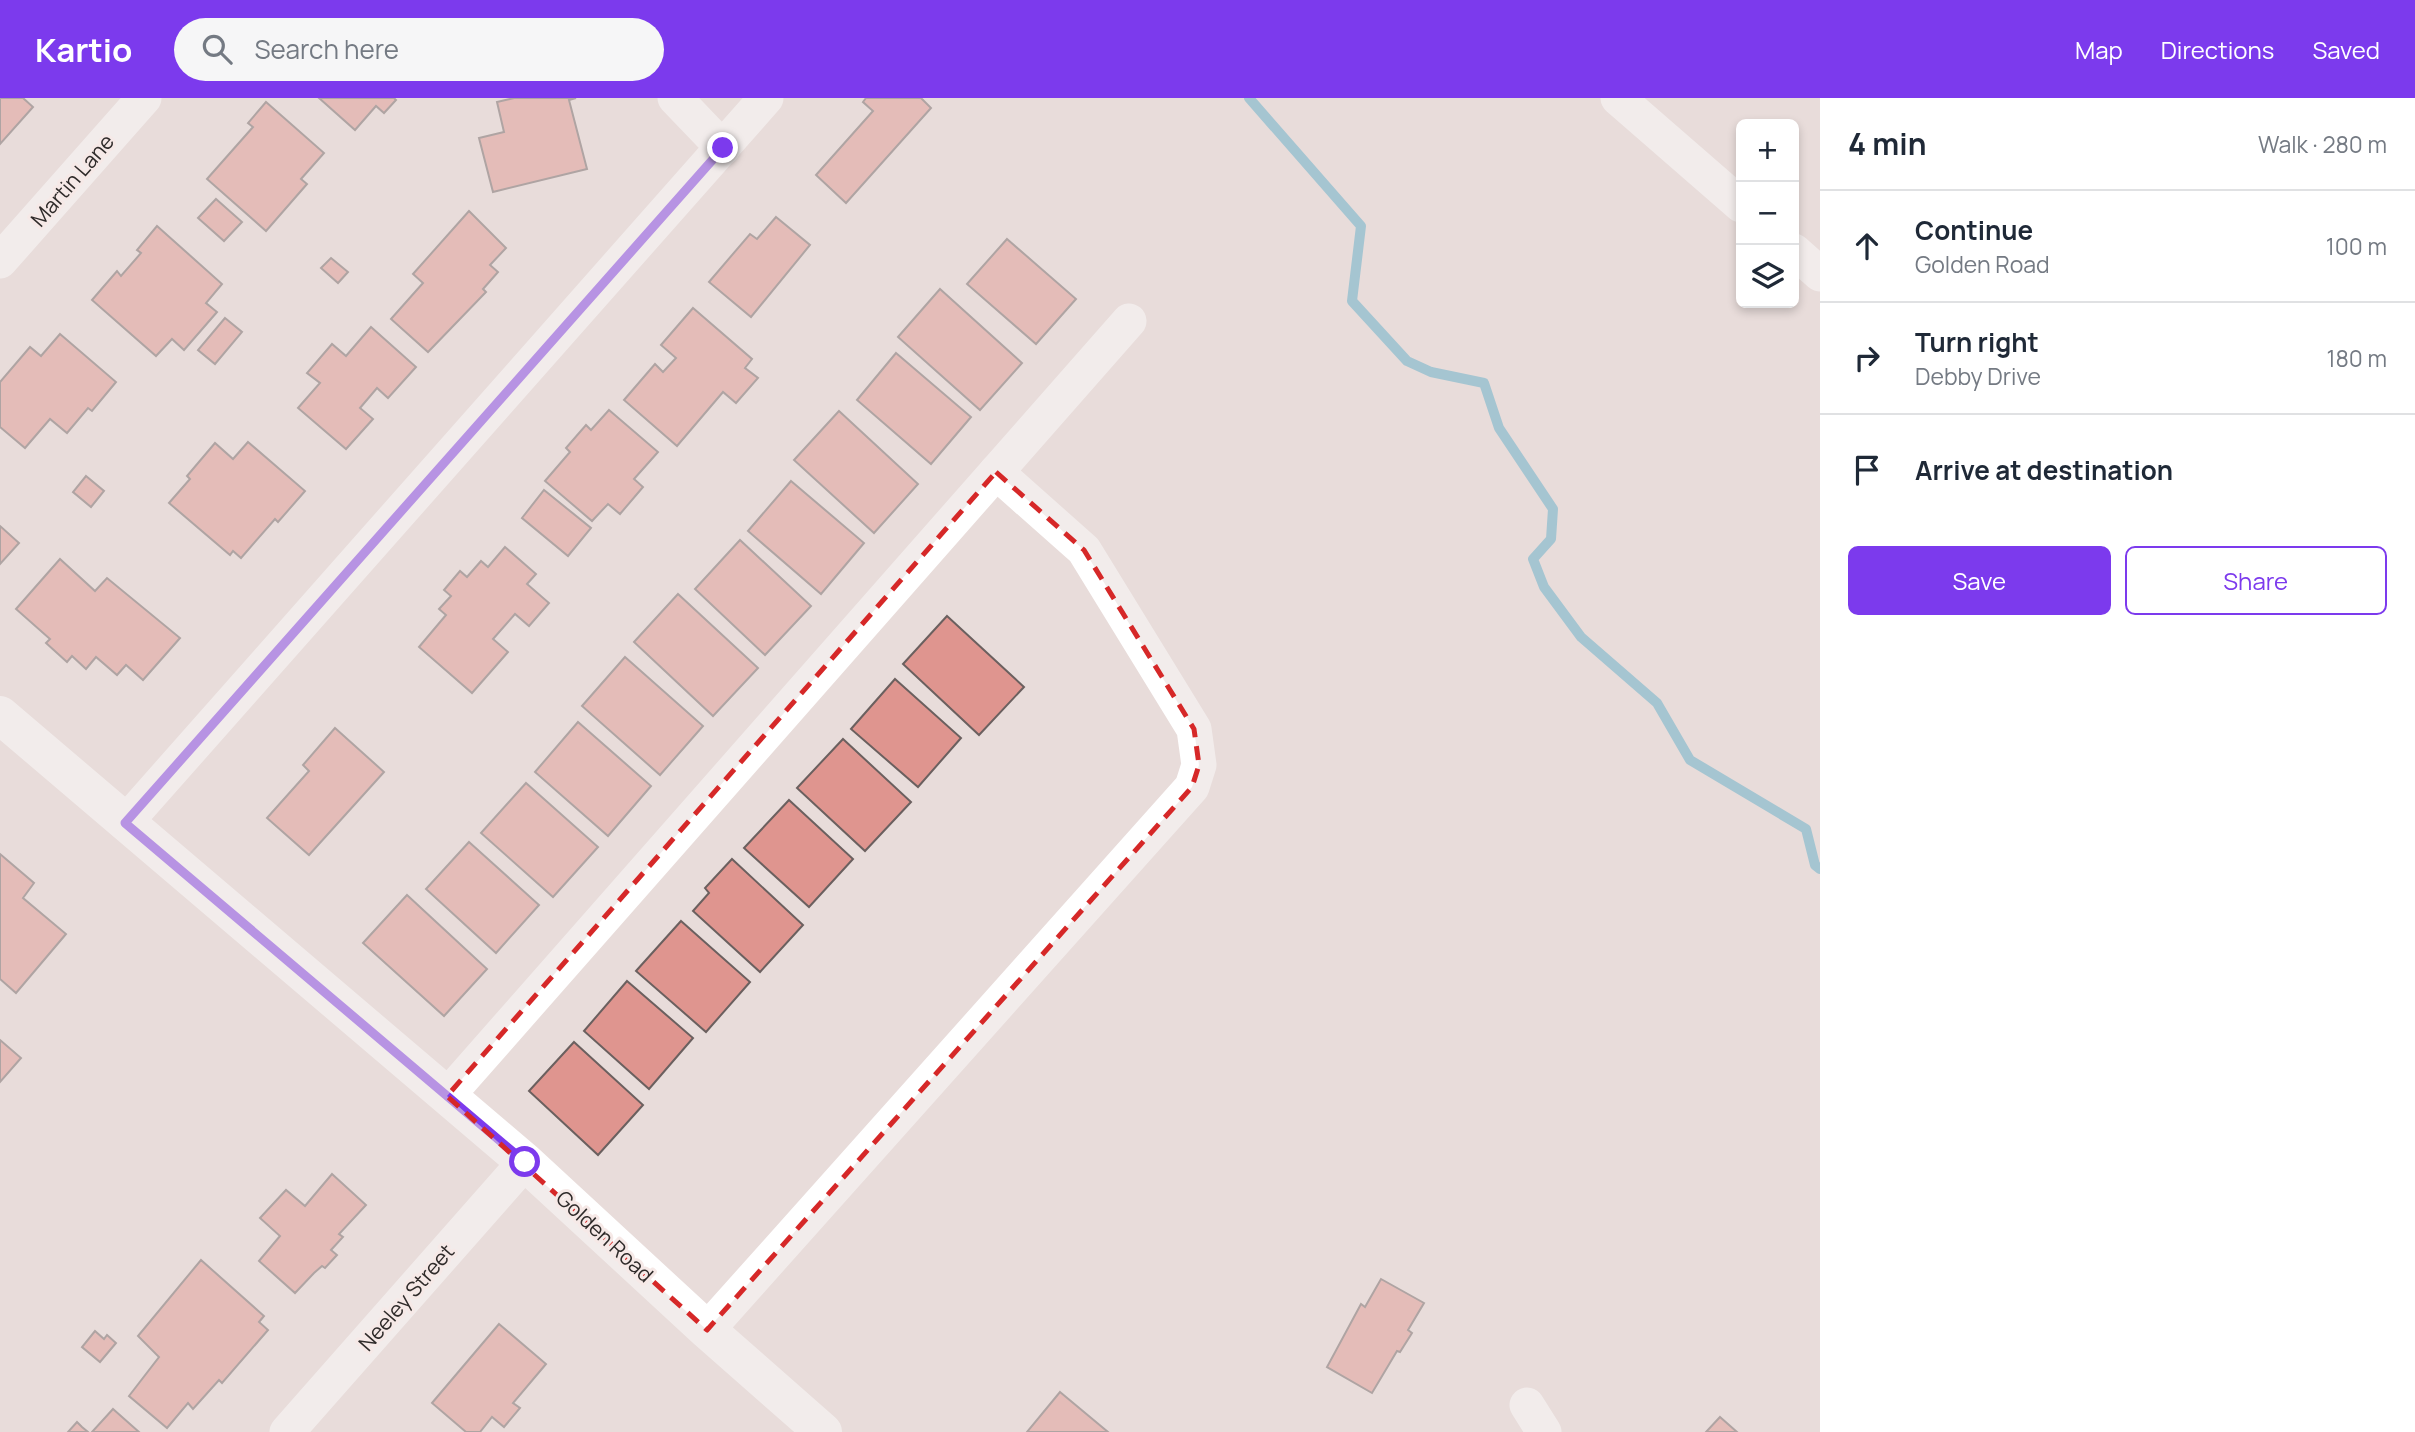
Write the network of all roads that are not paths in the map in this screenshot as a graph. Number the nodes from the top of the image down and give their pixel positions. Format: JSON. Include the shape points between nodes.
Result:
{"nodes":[{"id":1,"x":144,"y":98,"type":"edge"},
{"id":2,"x":675,"y":98,"type":"edge"},
{"id":3,"x":766,"y":98,"type":"edge"},
{"id":4,"x":1618,"y":98,"type":"edge"},
{"id":5,"x":723,"y":148,"type":"junction"},
{"id":6,"x":1736,"y":201,"type":"edge"},
{"id":7,"x":1799,"y":255,"type":"edge"},
{"id":8,"x":0,"y":261,"type":"edge"},
{"id":9,"x":1820,"y":274,"type":"edge"},
{"id":10,"x":1129,"y":321,"type":"dead end"},
{"id":11,"x":996,"y":472,"type":"junction"},
{"id":12,"x":0,"y":715,"type":"edge"},
{"id":13,"x":125,"y":823,"type":"junction"},
{"id":14,"x":447,"y":1096,"type":"junction"},
{"id":15,"x":525,"y":1162,"type":"junction"},
{"id":16,"x":707,"y":1330,"type":"junction"},
{"id":17,"x":287,"y":1432,"type":"edge"},
{"id":18,"x":823,"y":1432,"type":"edge"}],
"edges":[{"from":1,"to":8,"type":"street","name":"Martin Lane"},
{"from":2,"to":5,"type":"street"},
{"from":3,"to":5,"type":"street"},
{"from":4,"to":6,"type":"street"},
{"from":5,"to":13,"type":"street"},
{"from":7,"to":9,"type":"street"},
{"from":10,"to":11,"type":"street"},
{"from":11,"to":14,"type":"street"},
{"from":11,"to":16,"type":"street","via":[[1084,550],[1194,729],[1199,765],[1192,787]]},
{"from":12,"to":13,"type":"street","name":"Golden Road"},
{"from":13,"to":14,"type":"street","name":"Golden Road"},
{"from":14,"to":15,"type":"street","name":"Golden Road"},
{"from":15,"to":16,"type":"street","name":"Golden Road"},
{"from":15,"to":17,"type":"street","name":"Neeley Street"},
{"from":16,"to":18,"type":"street","name":"Golden Road"}]}
